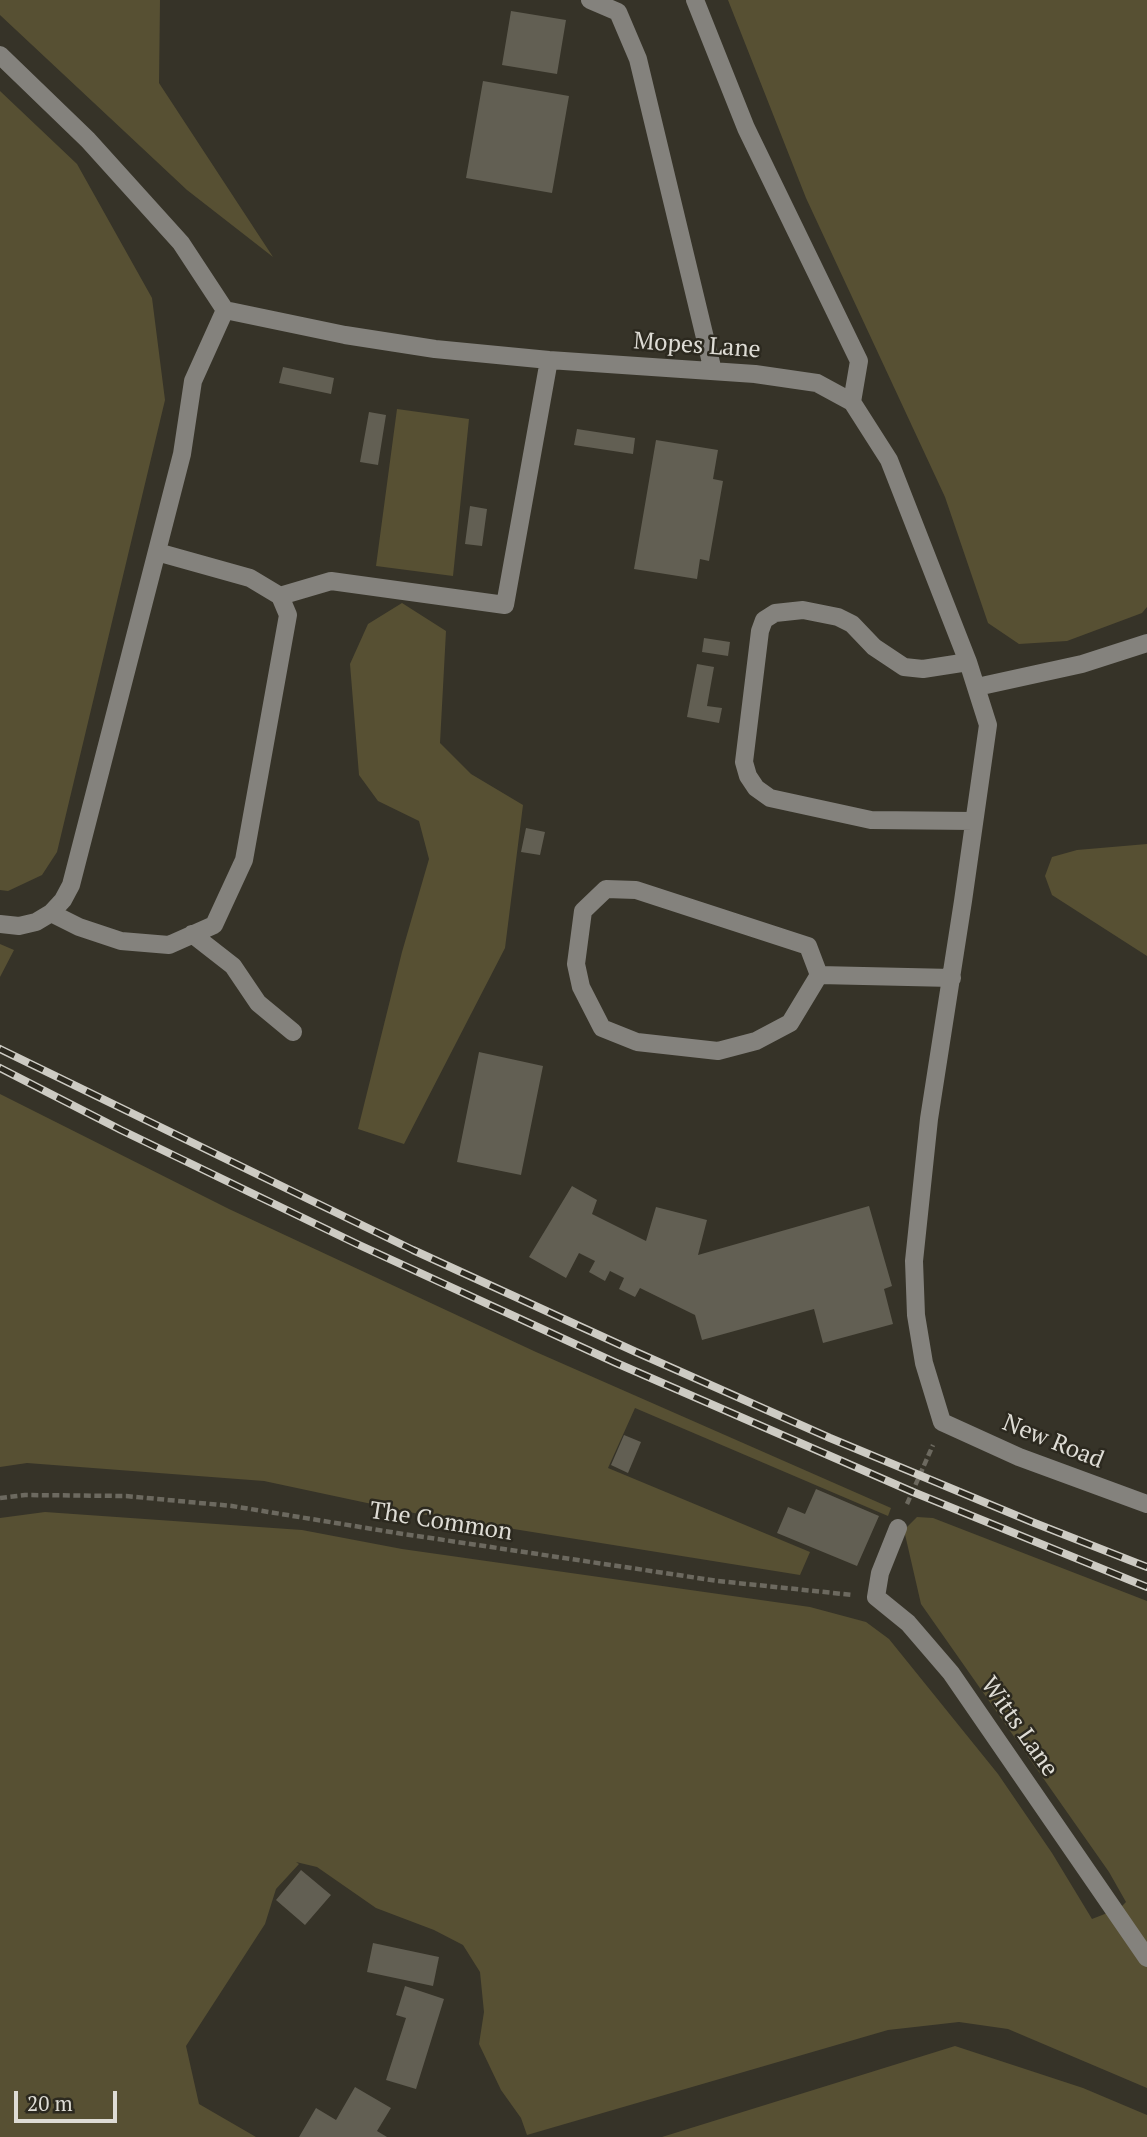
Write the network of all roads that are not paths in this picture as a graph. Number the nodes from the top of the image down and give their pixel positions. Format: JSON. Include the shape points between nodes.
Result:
{"nodes":[{"id":1,"x":590,"y":0,"type":"edge"},
{"id":2,"x":695,"y":0,"type":"edge"},
{"id":3,"x":0,"y":55,"type":"edge"},
{"id":4,"x":225,"y":310,"type":"junction"},
{"id":5,"x":549,"y":360,"type":"junction"},
{"id":6,"x":713,"y":371,"type":"junction"},
{"id":7,"x":852,"y":402,"type":"junction"},
{"id":8,"x":157,"y":552,"type":"junction"},
{"id":9,"x":280,"y":596,"type":"junction"},
{"id":10,"x":1147,"y":643,"type":"edge"},
{"id":11,"x":968,"y":662,"type":"junction"},
{"id":12,"x":977,"y":687,"type":"junction"},
{"id":13,"x":974,"y":821,"type":"junction"},
{"id":14,"x":51,"y":913,"type":"junction"},
{"id":15,"x":0,"y":924,"type":"edge"},
{"id":16,"x":192,"y":934,"type":"junction"},
{"id":17,"x":819,"y":975,"type":"junction"},
{"id":18,"x":952,"y":978,"type":"junction"},
{"id":19,"x":293,"y":1032,"type":"dead end"},
{"id":20,"x":942,"y":1422,"type":"joint"},
{"id":21,"x":1147,"y":1504,"type":"edge"},
{"id":22,"x":898,"y":1528,"type":"road end"},
{"id":23,"x":1147,"y":1958,"type":"edge"}],
"edges":[{"from":1,"to":6,"type":"street","via":[[618,12],[638,59]]},
{"from":2,"to":7,"type":"street","via":[[746,128],[859,361]]},
{"from":3,"to":4,"type":"street","via":[[88,140],[181,243]]},
{"from":4,"to":5,"type":"street","name":"Mopes Lane","via":[[397,343]]},
{"from":4,"to":8,"type":"street","via":[[194,381],[183,454]]},
{"from":5,"to":6,"type":"street","name":"Mopes Lane"},
{"from":5,"to":9,"type":"street","via":[[505,605],[331,581]]},
{"from":6,"to":7,"type":"street","name":"Mopes Lane","via":[[817,383]]},
{"from":7,"to":11,"type":"street","name":"Mopes Lane","via":[[889,460]]},
{"from":8,"to":9,"type":"street","via":[[250,578]]},
{"from":8,"to":14,"type":"street","via":[[71,885]]},
{"from":9,"to":16,"type":"street","via":[[288,615],[244,860],[214,925]]},
{"from":10,"to":12,"type":"street","via":[[1082,664]]},
{"from":11,"to":12,"type":"street","name":"Mopes Lane"},
{"from":11,"to":13,"type":"street","via":[[904,667],[838,617],[803,610],[775,613],[760,631],[744,762],[756,788],[770,798],[871,820]]},
{"from":12,"to":13,"type":"street","name":"Mopes Lane","via":[[988,725]]},
{"from":13,"to":18,"type":"street","name":"Mopes Lane"},
{"from":14,"to":15,"type":"street","via":[[19,926]]},
{"from":14,"to":16,"type":"street","via":[[121,941],[169,944]]},
{"from":16,"to":19,"type":"street","via":[[233,966],[258,1003]]},
{"from":17,"to":17,"type":"street","via":[[808,946],[636,890],[606,889],[583,911],[576,964],[581,987],[602,1028],[637,1042],[718,1051],[756,1041],[790,1023]]},
{"from":17,"to":18,"type":"street"},
{"from":18,"to":20,"type":"street","name":"Mopes Lane","via":[[929,1119],[914,1261],[924,1363]]},
{"from":20,"to":21,"type":"street","name":"New Road","via":[[1019,1457]]},
{"from":22,"to":23,"type":"street","name":"Witts Lane","via":[[876,1597],[908,1623],[951,1672]]}]}
